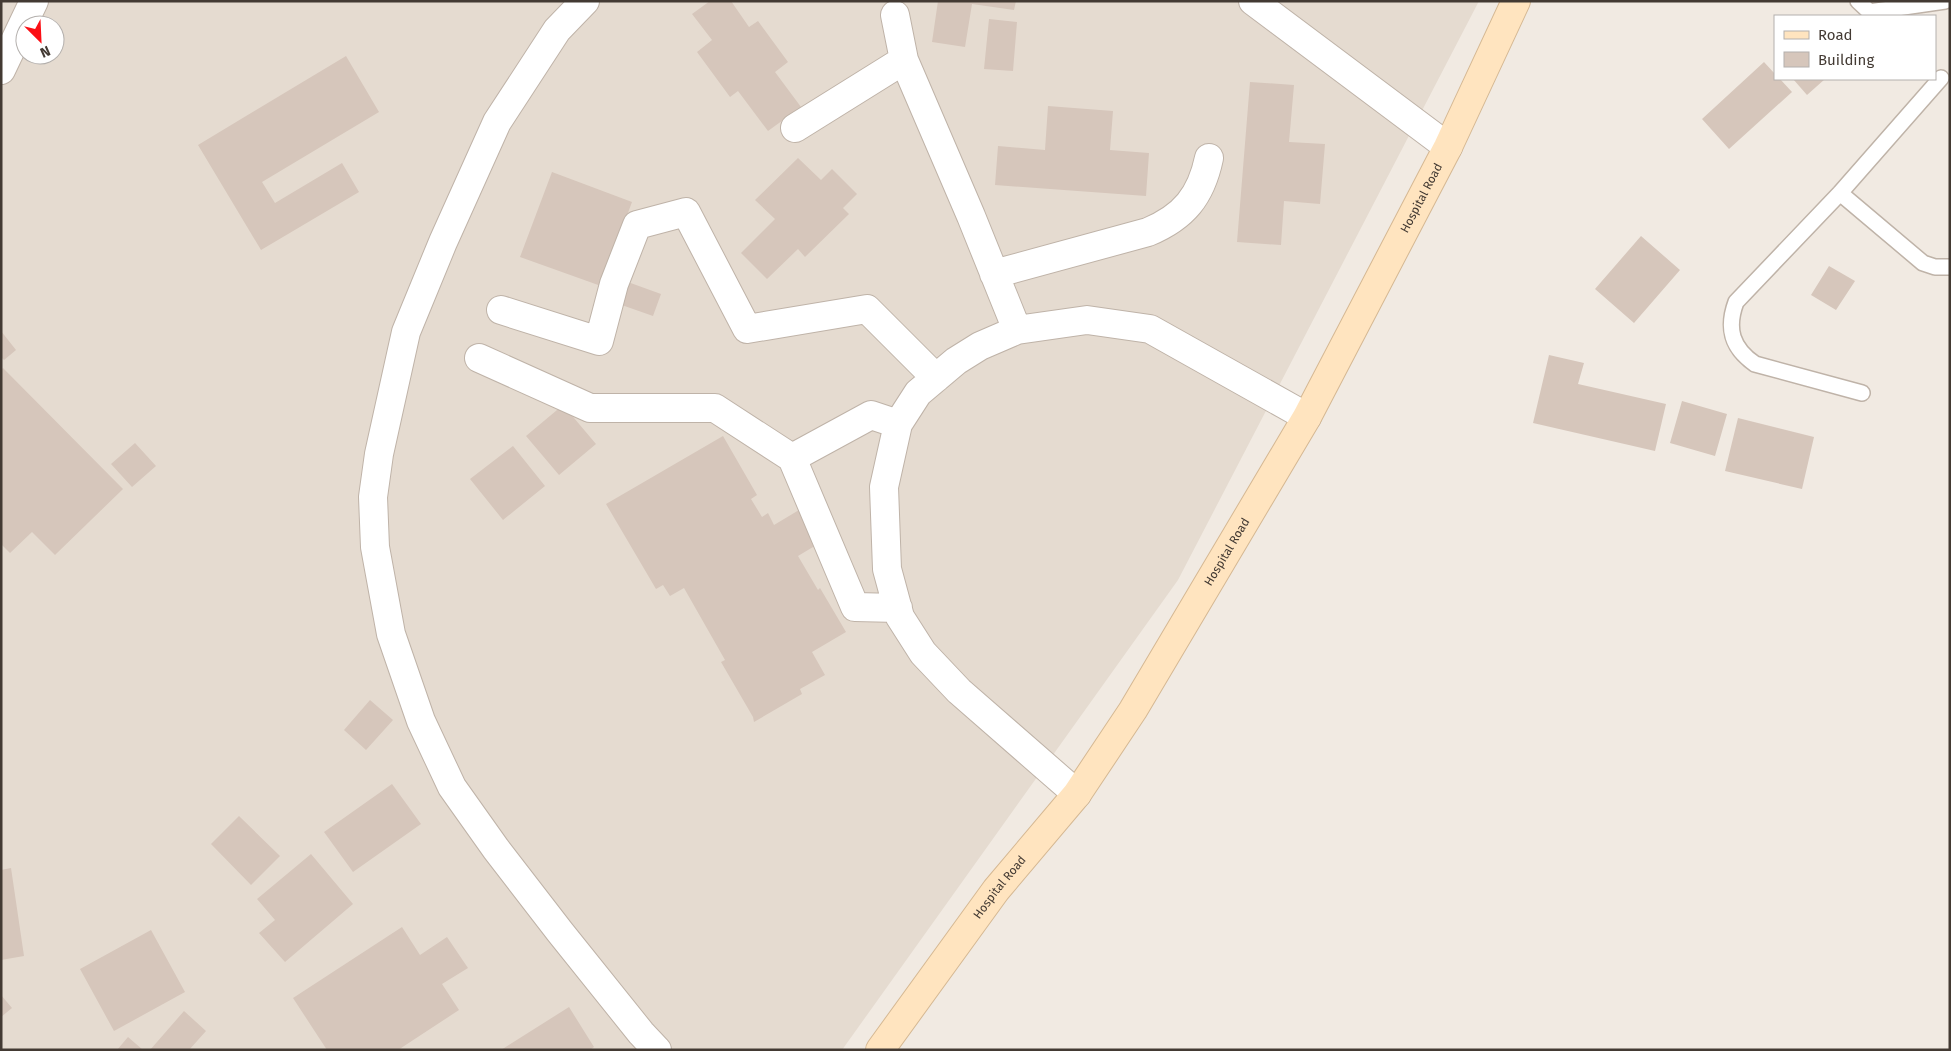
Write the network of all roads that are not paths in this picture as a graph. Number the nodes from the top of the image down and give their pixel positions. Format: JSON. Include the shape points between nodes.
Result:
{"nodes":[{"id":1,"x":585,"y":1,"type":"edge"},
{"id":2,"x":1253,"y":1,"type":"edge"},
{"id":3,"x":1945,"y":1,"type":"edge"},
{"id":4,"x":28,"y":4,"type":"edge"},
{"id":5,"x":1517,"y":6,"type":"edge"},
{"id":6,"x":1867,"y":10,"type":"edge"},
{"id":7,"x":895,"y":15,"type":"dead end"},
{"id":8,"x":904,"y":60,"type":"junction"},
{"id":9,"x":1,"y":70,"type":"edge"},
{"id":10,"x":1942,"y":78,"type":"edge"},
{"id":11,"x":796,"y":128,"type":"dead end"},
{"id":12,"x":1448,"y":147,"type":"junction"},
{"id":13,"x":1209,"y":158,"type":"dead end"},
{"id":14,"x":1840,"y":193,"type":"junction"},
{"id":15,"x":1950,"y":267,"type":"edge"},
{"id":16,"x":994,"y":274,"type":"junction"},
{"id":17,"x":501,"y":310,"type":"dead end"},
{"id":18,"x":1017,"y":330,"type":"junction"},
{"id":19,"x":479,"y":358,"type":"dead end"},
{"id":20,"x":936,"y":378,"type":"junction"},
{"id":21,"x":1862,"y":393,"type":"dead end"},
{"id":22,"x":1307,"y":417,"type":"junction"},
{"id":23,"x":898,"y":424,"type":"junction"},
{"id":24,"x":792,"y":458,"type":"junction"},
{"id":25,"x":898,"y":608,"type":"junction"},
{"id":26,"x":1077,"y":794,"type":"junction"},
{"id":27,"x":657,"y":1050,"type":"edge"},
{"id":28,"x":880,"y":1050,"type":"edge"}],
"edges":[{"from":1,"to":27,"type":"street","via":[[557,30],[497,122],[406,332],[379,454],[373,497],[376,547],[391,634],[421,721],[452,787],[560,932]]},
{"from":2,"to":12,"type":"street"},
{"from":3,"to":6,"type":"lane"},
{"from":4,"to":9,"type":"street"},
{"from":5,"to":12,"type":"street","name":"Hospital Road"},
{"from":7,"to":8,"type":"street"},
{"from":8,"to":11,"type":"street"},
{"from":8,"to":16,"type":"street"},
{"from":10,"to":14,"type":"lane"},
{"from":12,"to":22,"type":"street","name":"Hospital Road"},
{"from":13,"to":16,"type":"street","via":[[1206,174],[1191,203],[1164,225]]},
{"from":14,"to":15,"type":"lane","via":[[1923,264]]},
{"from":14,"to":21,"type":"lane","via":[[1736,302],[1730,324],[1737,347],[1755,364]]},
{"from":16,"to":18,"type":"street"},
{"from":17,"to":20,"type":"street","via":[[599,341],[614,284],[637,225],[686,212],[747,330],[868,309]]},
{"from":18,"to":20,"type":"street","via":[[980,346]]},
{"from":18,"to":22,"type":"street","via":[[1087,320],[1150,329]]},
{"from":19,"to":24,"type":"street","via":[[590,408],[716,408]]},
{"from":20,"to":23,"type":"street","via":[[918,393]]},
{"from":22,"to":26,"type":"street","name":"Hospital Road","via":[[1133,710]]},
{"from":23,"to":24,"type":"street","via":[[871,415]]},
{"from":23,"to":25,"type":"street","via":[[884,487],[887,569]]},
{"from":24,"to":25,"type":"street","via":[[855,607]]},
{"from":25,"to":26,"type":"street","via":[[900,617],[924,653],[959,691]]},
{"from":26,"to":28,"type":"street","name":"Hospital Road","via":[[996,890]]}]}
